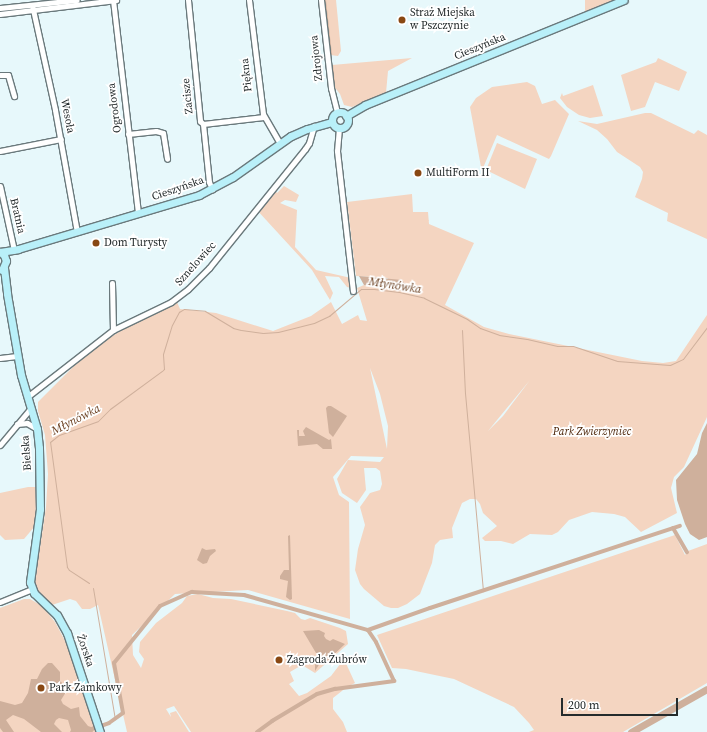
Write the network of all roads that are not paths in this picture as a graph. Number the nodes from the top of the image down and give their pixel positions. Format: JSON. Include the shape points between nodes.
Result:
{"nodes":[{"id":1,"x":77,"y":0,"type":"edge"},
{"id":2,"x":113,"y":0,"type":"edge"},
{"id":3,"x":117,"y":0,"type":"edge"},
{"id":4,"x":188,"y":0,"type":"edge"},
{"id":5,"x":249,"y":0,"type":"edge"},
{"id":6,"x":321,"y":0,"type":"edge"},
{"id":7,"x":623,"y":0,"type":"edge"},
{"id":8,"x":0,"y":8,"type":"edge"},
{"id":9,"x":32,"y":8,"type":"junction"},
{"id":10,"x":0,"y":14,"type":"edge"},
{"id":11,"x":0,"y":75,"type":"edge"},
{"id":12,"x":14,"y":96,"type":"dead end"},
{"id":13,"x":337,"y":112,"type":"junction"},
{"id":14,"x":346,"y":116,"type":"junction"},
{"id":15,"x":264,"y":117,"type":"junction"},
{"id":16,"x":332,"y":122,"type":"junction"},
{"id":17,"x":203,"y":124,"type":"junction"},
{"id":18,"x":314,"y":126,"type":"junction"},
{"id":19,"x":339,"y":128,"type":"junction"},
{"id":20,"x":301,"y":131,"type":"junction"},
{"id":21,"x":128,"y":134,"type":"junction"},
{"id":22,"x":310,"y":137,"type":"junction"},
{"id":23,"x":61,"y":139,"type":"junction"},
{"id":24,"x":280,"y":143,"type":"junction"},
{"id":25,"x":0,"y":151,"type":"edge"},
{"id":26,"x":167,"y":159,"type":"dead end"},
{"id":27,"x":0,"y":186,"type":"edge"},
{"id":28,"x":212,"y":189,"type":"junction"},
{"id":29,"x":138,"y":214,"type":"junction"},
{"id":30,"x":78,"y":232,"type":"junction"},
{"id":31,"x":16,"y":250,"type":"junction"},
{"id":32,"x":0,"y":252,"type":"edge"},
{"id":33,"x":3,"y":267,"type":"edge"},
{"id":34,"x":0,"y":279,"type":"edge"},
{"id":35,"x":112,"y":283,"type":"dead end"},
{"id":36,"x":353,"y":291,"type":"dead end"},
{"id":37,"x":7,"y":294,"type":"junction"},
{"id":38,"x":113,"y":330,"type":"junction"},
{"id":39,"x":17,"y":356,"type":"junction"},
{"id":40,"x":0,"y":358,"type":"edge"},
{"id":41,"x":28,"y":397,"type":"junction"},
{"id":42,"x":31,"y":408,"type":"junction"},
{"id":43,"x":17,"y":424,"type":"junction"},
{"id":44,"x":37,"y":428,"type":"junction"},
{"id":45,"x":0,"y":445,"type":"edge"},
{"id":46,"x":32,"y":589,"type":"junction"},
{"id":47,"x":0,"y":602,"type":"edge"},
{"id":48,"x":100,"y":731,"type":"edge"}],
"edges":[{"from":1,"to":9,"type":"street"},
{"from":2,"to":3,"type":"street"},
{"from":2,"to":9,"type":"street"},
{"from":2,"to":21,"type":"street","name":"Ogrodowa"},
{"from":4,"to":17,"type":"street","name":"Zacisze","via":[[200,120]]},
{"from":5,"to":15,"type":"street","name":"Piękna"},
{"from":6,"to":13,"type":"street","name":"Zdrojowa","via":[[331,88]]},
{"from":7,"to":14,"type":"main road","name":"Cieszyńska","via":[[367,104]]},
{"from":8,"to":9,"type":"street"},
{"from":9,"to":10,"type":"street"},
{"from":9,"to":23,"type":"street","name":"Wesoła"},
{"from":11,"to":12,"type":"street","via":[[8,75]]},
{"from":13,"to":14,"type":"main road","via":[[342,112]]},
{"from":13,"to":16,"type":"main road"},
{"from":14,"to":19,"type":"main road","via":[[346,124]]},
{"from":15,"to":17,"type":"street"},
{"from":15,"to":24,"type":"street","name":"Piękna"},
{"from":16,"to":18,"type":"main road","name":"Cieszyńska"},
{"from":16,"to":19,"type":"main road"},
{"from":17,"to":28,"type":"street","name":"Zacisze"},
{"from":18,"to":20,"type":"main road","name":"Cieszyńska"},
{"from":18,"to":22,"type":"street","name":"Sznelowiec"},
{"from":19,"to":36,"type":"street","via":[[337,151]]},
{"from":20,"to":22,"type":"street"},
{"from":20,"to":24,"type":"main road","name":"Cieszyńska"},
{"from":21,"to":26,"type":"street","via":[[156,131],[163,133]]},
{"from":21,"to":29,"type":"street","name":"Ogrodowa"},
{"from":22,"to":38,"type":"street","name":"Sznelowiec","via":[[305,150],[209,268],[188,289],[170,302]]},
{"from":23,"to":25,"type":"street"},
{"from":23,"to":30,"type":"street","name":"Wesoła"},
{"from":24,"to":28,"type":"main road","name":"Cieszyńska"},
{"from":27,"to":31,"type":"street","name":"Bratnia"},
{"from":28,"to":29,"type":"main road","name":"Cieszyńska"},
{"from":29,"to":30,"type":"main road","name":"Cieszyńska"},
{"from":30,"to":31,"type":"main road","name":"Cieszyńska"},
{"from":31,"to":32,"type":"main road","name":"Cieszyńska"},
{"from":31,"to":33,"type":"main road","name":"Cieszyńska"},
{"from":32,"to":33,"type":"main road","via":[[4,255]]},
{"from":33,"to":37,"type":"main road","name":"Bielska"},
{"from":34,"to":37,"type":"main road","name":"Bielska"},
{"from":35,"to":38,"type":"street"},
{"from":37,"to":39,"type":"main road","name":"Bielska"},
{"from":38,"to":41,"type":"street","name":"Sznelowiec"},
{"from":39,"to":40,"type":"street"},
{"from":39,"to":41,"type":"main road","name":"Bielska"},
{"from":41,"to":42,"type":"main road","name":"Bielska"},
{"from":42,"to":43,"type":"street"},
{"from":42,"to":44,"type":"main road","name":"Bielska"},
{"from":43,"to":44,"type":"street","via":[[27,423]]},
{"from":43,"to":45,"type":"street"},
{"from":44,"to":46,"type":"main road","name":"Bielska","via":[[40,510],[30,576]]},
{"from":46,"to":47,"type":"street"},
{"from":46,"to":48,"type":"main road","name":"Żorska","via":[[57,615],[67,633]]}]}
